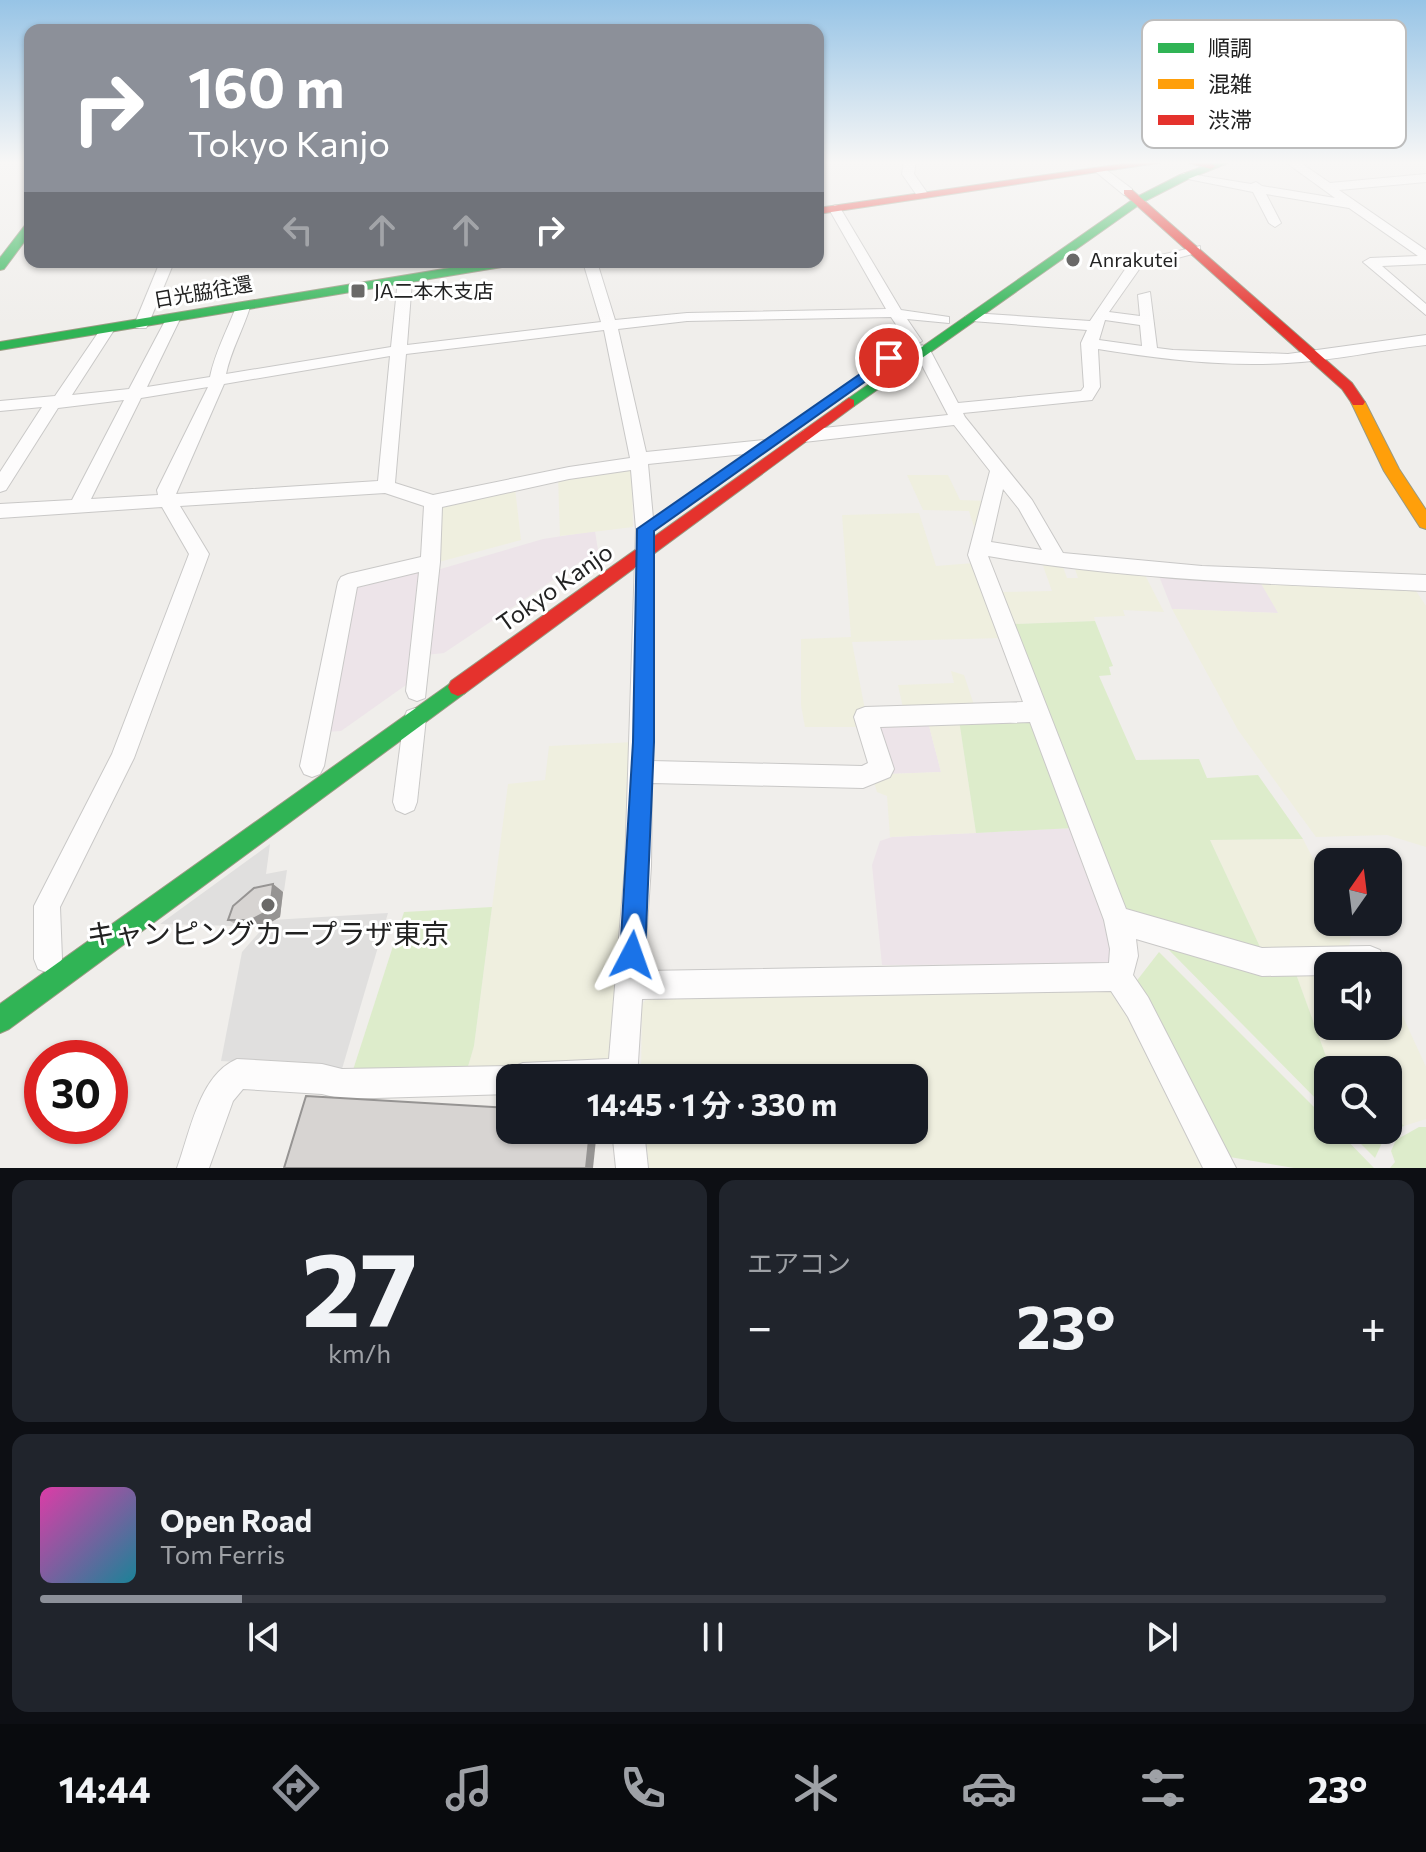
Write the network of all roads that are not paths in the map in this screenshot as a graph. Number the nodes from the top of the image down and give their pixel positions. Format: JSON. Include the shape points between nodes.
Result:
{"nodes":[{"id":1,"x":832,"y":216,"type":"edge"},
{"id":2,"x":1103,"y":216,"type":"edge"},
{"id":3,"x":1107,"y":216,"type":"edge"},
{"id":4,"x":1156,"y":216,"type":"edge"},
{"id":5,"x":1271,"y":216,"type":"edge"},
{"id":6,"x":1368,"y":216,"type":"edge"},
{"id":7,"x":1275,"y":223,"type":"dead end"},
{"id":8,"x":24,"y":237,"type":"edge"},
{"id":9,"x":1195,"y":249,"type":"junction"},
{"id":10,"x":1426,"y":258,"type":"edge"},
{"id":11,"x":0,"y":266,"type":"edge"},
{"id":12,"x":165,"y":268,"type":"edge"},
{"id":13,"x":454,"y":268,"type":"edge"},
{"id":14,"x":592,"y":268,"type":"edge"},
{"id":15,"x":401,"y":274,"type":"edge"},
{"id":16,"x":1145,"y":295,"type":"dead end"},
{"id":17,"x":243,"y":307,"type":"junction"},
{"id":18,"x":1426,"y":311,"type":"edge"},
{"id":19,"x":893,"y":313,"type":"junction"},
{"id":20,"x":972,"y":317,"type":"junction"},
{"id":21,"x":173,"y":319,"type":"junction"},
{"id":22,"x":944,"y":320,"type":"junction"},
{"id":23,"x":1096,"y":321,"type":"junction"},
{"id":24,"x":1148,"y":322,"type":"junction"},
{"id":25,"x":141,"y":325,"type":"junction"},
{"id":26,"x":610,"y":326,"type":"junction"},
{"id":27,"x":107,"y":330,"type":"junction"},
{"id":28,"x":1426,"y":340,"type":"edge"},
{"id":29,"x":1089,"y":343,"type":"junction"},
{"id":30,"x":0,"y":346,"type":"edge"},
{"id":31,"x":918,"y":346,"type":"junction"},
{"id":32,"x":398,"y":350,"type":"junction"},
{"id":33,"x":1150,"y":353,"type":"junction"},
{"id":34,"x":1316,"y":356,"type":"junction"},
{"id":35,"x":217,"y":380,"type":"junction"},
{"id":36,"x":135,"y":394,"type":"junction"},
{"id":37,"x":56,"y":403,"type":"junction"},
{"id":38,"x":0,"y":406,"type":"edge"},
{"id":39,"x":955,"y":414,"type":"junction"},
{"id":40,"x":804,"y":436,"type":"junction"},
{"id":41,"x":764,"y":446,"type":"junction"},
{"id":42,"x":639,"y":461,"type":"junction"},
{"id":43,"x":999,"y":470,"type":"junction"},
{"id":44,"x":0,"y":486,"type":"edge"},
{"id":45,"x":386,"y":487,"type":"junction"},
{"id":46,"x":168,"y":502,"type":"junction"},
{"id":47,"x":433,"y":502,"type":"junction"},
{"id":48,"x":78,"y":507,"type":"junction"},
{"id":49,"x":0,"y":511,"type":"edge"},
{"id":50,"x":1426,"y":523,"type":"edge"},
{"id":51,"x":645,"y":529,"type":"junction"},
{"id":52,"x":980,"y":547,"type":"junction"},
{"id":53,"x":643,"y":555,"type":"junction"},
{"id":54,"x":430,"y":562,"type":"junction"},
{"id":55,"x":1058,"y":562,"type":"junction"},
{"id":56,"x":1426,"y":583,"type":"edge"},
{"id":57,"x":544,"y":601,"type":"dead end"},
{"id":58,"x":442,"y":673,"type":"dead end"},
{"id":59,"x":412,"y":703,"type":"junction"},
{"id":60,"x":1037,"y":712,"type":"junction"},
{"id":61,"x":335,"y":749,"type":"dead end"},
{"id":62,"x":306,"y":771,"type":"joint"},
{"id":63,"x":642,"y":772,"type":"junction"},
{"id":64,"x":405,"y":802,"type":"dead end"},
{"id":65,"x":1117,"y":920,"type":"junction"},
{"id":66,"x":73,"y":940,"type":"dead end"},
{"id":67,"x":1314,"y":961,"type":"edge"},
{"id":68,"x":42,"y":963,"type":"joint"},
{"id":69,"x":1117,"y":976,"type":"junction"},
{"id":70,"x":630,"y":985,"type":"junction"},
{"id":71,"x":0,"y":1020,"type":"edge"},
{"id":72,"x":623,"y":1064,"type":"edge"},
{"id":73,"x":496,"y":1079,"type":"edge"},
{"id":74,"x":629,"y":1144,"type":"edge"},
{"id":75,"x":193,"y":1168,"type":"edge"},
{"id":76,"x":632,"y":1168,"type":"edge"},
{"id":77,"x":1220,"y":1168,"type":"edge"}],
"edges":[{"from":1,"to":19,"type":"street","via":[[862,246]]},
{"from":2,"to":22,"type":"main road","name":"Tokyo Kanjo"},
{"from":3,"to":20,"type":"main road","name":"Tokyo Kanjo"},
{"from":4,"to":9,"type":"main road"},
{"from":5,"to":7,"type":"street"},
{"from":6,"to":10,"type":"street"},
{"from":8,"to":11,"type":"main road"},
{"from":9,"to":23,"type":"street","via":[[1135,265]]},
{"from":9,"to":34,"type":"main road"},
{"from":10,"to":18,"type":"street","via":[[1370,262]]},
{"from":12,"to":25,"type":"street"},
{"from":13,"to":15,"type":"main road","name":"日光脇往還"},
{"from":14,"to":26,"type":"street"},
{"from":15,"to":17,"type":"main road","name":"日光脇往還"},
{"from":15,"to":32,"type":"street"},
{"from":16,"to":24,"type":"street"},
{"from":17,"to":21,"type":"main road","name":"日光脇往還"},
{"from":17,"to":35,"type":"street","via":[[223,351]]},
{"from":19,"to":22,"type":"street"},
{"from":19,"to":26,"type":"street","via":[[687,317]]},
{"from":19,"to":31,"type":"street"},
{"from":20,"to":23,"type":"street"},
{"from":20,"to":31,"type":"main road","name":"Tokyo Kanjo"},
{"from":21,"to":25,"type":"main road","name":"日光脇往還"},
{"from":21,"to":36,"type":"street"},
{"from":22,"to":31,"type":"main road","name":"Tokyo Kanjo"},
{"from":23,"to":24,"type":"street"},
{"from":23,"to":29,"type":"street"},
{"from":24,"to":33,"type":"street"},
{"from":25,"to":27,"type":"main road","name":"日光脇往還"},
{"from":26,"to":32,"type":"street"},
{"from":26,"to":42,"type":"street"},
{"from":27,"to":30,"type":"main road","name":"日光脇往還"},
{"from":27,"to":37,"type":"street"},
{"from":28,"to":34,"type":"street"},
{"from":29,"to":33,"type":"street"},
{"from":29,"to":39,"type":"street","via":[[1092,387],[1086,396]]},
{"from":31,"to":39,"type":"street"},
{"from":31,"to":40,"type":"main road","name":"Tokyo Kanjo"},
{"from":31,"to":41,"type":"main road","name":"Tokyo Kanjo"},
{"from":32,"to":35,"type":"street"},
{"from":32,"to":45,"type":"street"},
{"from":33,"to":34,"type":"street"},
{"from":34,"to":50,"type":"main road","via":[[1361,403],[1392,471]]},
{"from":35,"to":36,"type":"street"},
{"from":35,"to":46,"type":"street","via":[[166,490]]},
{"from":36,"to":37,"type":"street"},
{"from":36,"to":48,"type":"street"},
{"from":37,"to":38,"type":"street"},
{"from":37,"to":44,"type":"street"},
{"from":39,"to":40,"type":"street"},
{"from":39,"to":43,"type":"street"},
{"from":40,"to":53,"type":"main road","name":"Tokyo Kanjo"},
{"from":41,"to":42,"type":"street"},
{"from":41,"to":51,"type":"main road","name":"Tokyo Kanjo"},
{"from":42,"to":47,"type":"street"},
{"from":42,"to":51,"type":"street"},
{"from":43,"to":52,"type":"street"},
{"from":43,"to":55,"type":"street"},
{"from":45,"to":46,"type":"street"},
{"from":45,"to":47,"type":"street"},
{"from":46,"to":48,"type":"street"},
{"from":46,"to":68,"type":"street","via":[[199,554],[122,758],[47,906]]},
{"from":47,"to":54,"type":"street"},
{"from":48,"to":49,"type":"street"},
{"from":51,"to":53,"type":"street"},
{"from":51,"to":57,"type":"main road","name":"Tokyo Kanjo"},
{"from":52,"to":55,"type":"street"},
{"from":52,"to":60,"type":"street","via":[[978,555]]},
{"from":53,"to":59,"type":"main road","name":"Tokyo Kanjo"},
{"from":53,"to":63,"type":"street"},
{"from":54,"to":59,"type":"street"},
{"from":54,"to":62,"type":"street","via":[[348,582],[340,644]]},
{"from":55,"to":56,"type":"street"},
{"from":58,"to":59,"type":"main road","name":"Tokyo Kanjo"},
{"from":59,"to":64,"type":"street"},
{"from":59,"to":71,"type":"main road","name":"Tokyo Kanjo"},
{"from":60,"to":63,"type":"street","via":[[865,717],[882,769],[863,777]]},
{"from":60,"to":65,"type":"street"},
{"from":61,"to":62,"type":"main road"},
{"from":63,"to":70,"type":"street"},
{"from":65,"to":67,"type":"street","via":[[1262,962]]},
{"from":65,"to":69,"type":"street","via":[[1124,946],[1124,968]]},
{"from":66,"to":68,"type":"main road"},
{"from":69,"to":70,"type":"street"},
{"from":69,"to":77,"type":"street"},
{"from":70,"to":72,"type":"street"},
{"from":73,"to":75,"type":"street","via":[[342,1084],[237,1074],[221,1091]]},
{"from":74,"to":76,"type":"street"}]}
